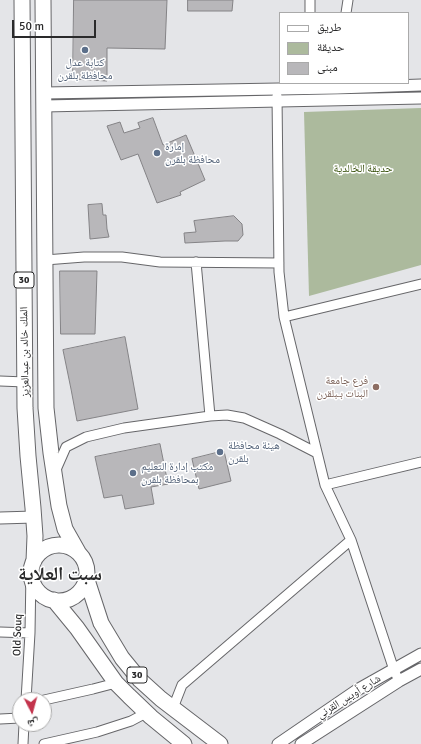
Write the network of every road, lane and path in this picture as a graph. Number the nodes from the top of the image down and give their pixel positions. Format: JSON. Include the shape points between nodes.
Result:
{"nodes":[{"id":1,"x":22,"y":0,"type":"edge"},
{"id":2,"x":43,"y":0,"type":"edge"},
{"id":3,"x":310,"y":0,"type":"edge"},
{"id":4,"x":348,"y":0,"type":"edge"},
{"id":5,"x":310,"y":12,"type":"edge"},
{"id":6,"x":346,"y":12,"type":"edge"},
{"id":7,"x":337,"y":85,"type":"edge"},
{"id":8,"x":421,"y":85,"type":"edge"},
{"id":9,"x":308,"y":86,"type":"edge"},
{"id":10,"x":276,"y":88,"type":"junction"},
{"id":11,"x":421,"y":98,"type":"edge"},
{"id":12,"x":44,"y":99,"type":"junction"},
{"id":13,"x":336,"y":99,"type":"junction"},
{"id":14,"x":308,"y":100,"type":"junction"},
{"id":15,"x":277,"y":101,"type":"junction"},
{"id":16,"x":45,"y":260,"type":"junction"},
{"id":17,"x":196,"y":262,"type":"junction"},
{"id":18,"x":279,"y":263,"type":"junction"},
{"id":19,"x":421,"y":284,"type":"edge"},
{"id":20,"x":284,"y":317,"type":"junction"},
{"id":21,"x":0,"y":381,"type":"edge"},
{"id":22,"x":25,"y":382,"type":"junction"},
{"id":23,"x":210,"y":416,"type":"junction"},
{"id":24,"x":317,"y":453,"type":"junction"},
{"id":25,"x":421,"y":462,"type":"edge"},
{"id":26,"x":54,"y":475,"type":"junction"},
{"id":27,"x":325,"y":485,"type":"junction"},
{"id":28,"x":34,"y":517,"type":"junction"},
{"id":29,"x":0,"y":518,"type":"edge"},
{"id":30,"x":351,"y":540,"type":"junction"},
{"id":31,"x":78,"y":552,"type":"junction"},
{"id":32,"x":32,"y":566,"type":"junction"},
{"id":33,"x":87,"y":580,"type":"junction"},
{"id":34,"x":54,"y":600,"type":"junction"},
{"id":35,"x":0,"y":632,"type":"edge"},
{"id":36,"x":30,"y":633,"type":"junction"},
{"id":37,"x":421,"y":654,"type":"edge"},
{"id":38,"x":421,"y":668,"type":"edge"},
{"id":39,"x":394,"y":670,"type":"junction"},
{"id":40,"x":398,"y":681,"type":"junction"},
{"id":41,"x":116,"y":682,"type":"junction"},
{"id":42,"x":26,"y":692,"type":"edge"},
{"id":43,"x":52,"y":698,"type":"edge"},
{"id":44,"x":173,"y":708,"type":"junction"},
{"id":45,"x":146,"y":712,"type":"junction"},
{"id":46,"x":12,"y":718,"type":"edge"},
{"id":47,"x":0,"y":719,"type":"edge"},
{"id":48,"x":24,"y":732,"type":"edge"},
{"id":49,"x":23,"y":744,"type":"edge"},
{"id":50,"x":44,"y":744,"type":"edge"},
{"id":51,"x":184,"y":744,"type":"edge"},
{"id":52,"x":220,"y":744,"type":"edge"},
{"id":53,"x":278,"y":744,"type":"edge"},
{"id":54,"x":301,"y":744,"type":"edge"}],
"edges":[{"from":1,"to":22,"type":"highway","name":"الملك خالد بن عبدالعزيز","number":"30"},
{"from":2,"to":12,"type":"highway","name":"الملك خالد بن عبدالعزيز","number":"30"},
{"from":3,"to":5,"type":"street"},
{"from":4,"to":6,"type":"street"},
{"from":7,"to":8,"type":"street"},
{"from":7,"to":9,"type":"street"},
{"from":7,"to":13,"type":"street"},
{"from":9,"to":10,"type":"street"},
{"from":9,"to":14,"type":"street"},
{"from":10,"to":12,"type":"street"},
{"from":10,"to":15,"type":"street"},
{"from":11,"to":13,"type":"street"},
{"from":12,"to":15,"type":"street"},
{"from":12,"to":16,"type":"highway","name":"الملك خالد بن عبدالعزيز","number":"30"},
{"from":13,"to":14,"type":"street"},
{"from":14,"to":15,"type":"street"},
{"from":15,"to":18,"type":"street"},
{"from":16,"to":17,"type":"street","via":[[122,256],[160,262]]},
{"from":16,"to":26,"type":"highway","name":"الملك خالد بن عبدالعزيز","number":"30","via":[[46,408]]},
{"from":17,"to":18,"type":"street"},
{"from":17,"to":23,"type":"street"},
{"from":18,"to":20,"type":"street"},
{"from":19,"to":20,"type":"street"},
{"from":20,"to":24,"type":"street"},
{"from":21,"to":22,"type":"street"},
{"from":22,"to":28,"type":"highway","name":"الملك خالد بن عبدالعزيز","number":"30"},
{"from":23,"to":24,"type":"street","via":[[244,418]]},
{"from":23,"to":26,"type":"street","via":[[124,428],[86,437],[66,447]]},
{"from":24,"to":27,"type":"street"},
{"from":25,"to":27,"type":"street"},
{"from":26,"to":31,"type":"highway","name":"الملك خالد بن عبدالعزيز","number":"30","via":[[65,529]]},
{"from":27,"to":30,"type":"street"},
{"from":28,"to":29,"type":"street"},
{"from":28,"to":32,"type":"highway","name":"الملك خالد بن عبدالعزيز","number":"30"},
{"from":30,"to":39,"type":"street"},
{"from":30,"to":44,"type":"street","via":[[182,685]]},
{"from":31,"to":32,"type":"highway","via":[[59,545],[48,547],[39,552]]},
{"from":31,"to":33,"type":"highway","via":[[85,560]]},
{"from":32,"to":34,"type":"highway","via":[[32,581],[37,590],[44,597]]},
{"from":32,"to":36,"type":"street","name":"Old Souq"},
{"from":33,"to":34,"type":"highway","via":[[82,590],[74,597]]},
{"from":33,"to":44,"type":"highway","number":"30","via":[[101,623],[122,658],[140,680]]},
{"from":34,"to":41,"type":"highway","number":"30"},
{"from":35,"to":36,"type":"street"},
{"from":36,"to":42,"type":"street","name":"Old Souq"},
{"from":37,"to":39,"type":"street","name":"شارع أويس القرني"},
{"from":38,"to":40,"type":"street","name":"شارع أويس القرني"},
{"from":39,"to":40,"type":"street"},
{"from":39,"to":53,"type":"street","name":"شارع أويس القرني","via":[[357,690]]},
{"from":40,"to":54,"type":"street","name":"شارع أويس القرني"},
{"from":41,"to":43,"type":"street"},
{"from":41,"to":45,"type":"highway","number":"30"},
{"from":44,"to":52,"type":"highway","number":"30"},
{"from":45,"to":50,"type":"street","via":[[130,721],[97,732]]},
{"from":45,"to":51,"type":"highway","number":"30"},
{"from":46,"to":47,"type":"street"},
{"from":48,"to":49,"type":"street"}]}
